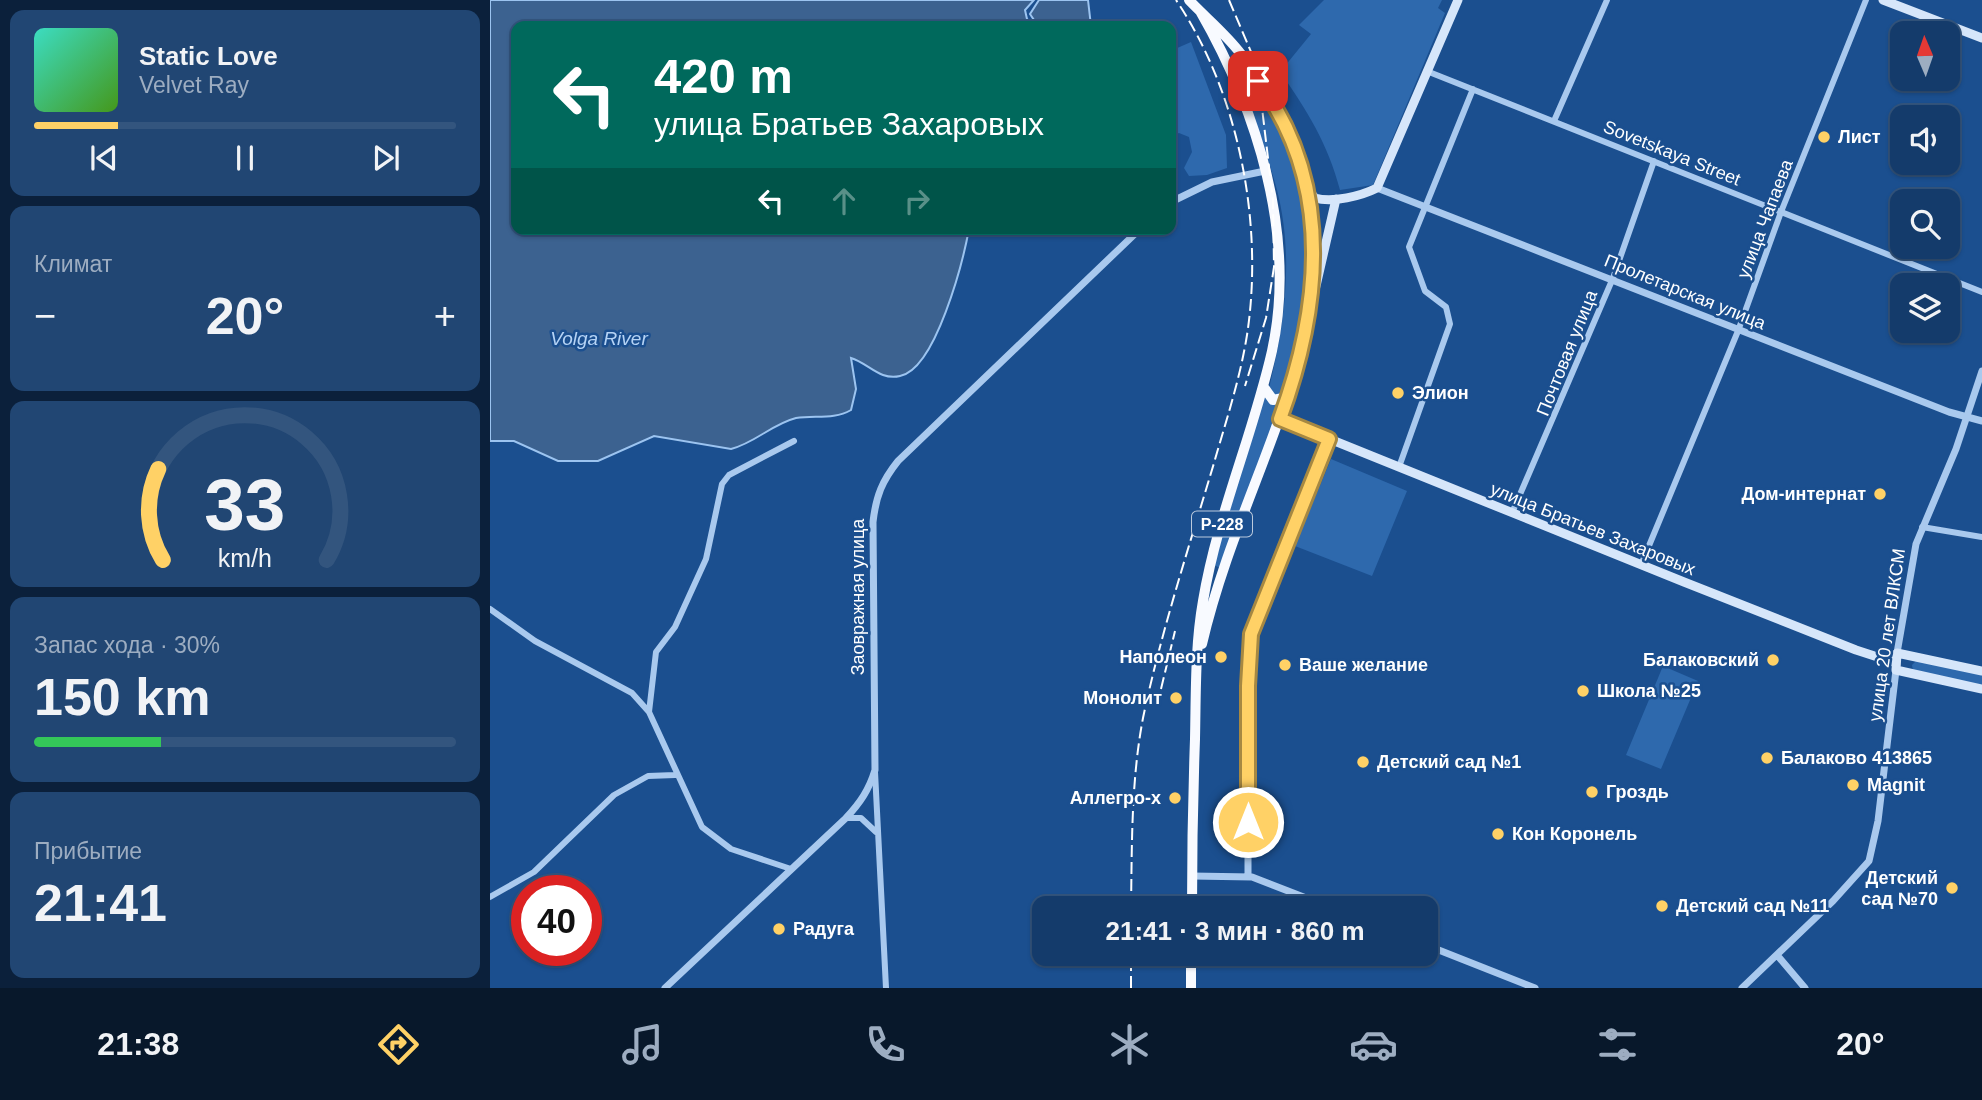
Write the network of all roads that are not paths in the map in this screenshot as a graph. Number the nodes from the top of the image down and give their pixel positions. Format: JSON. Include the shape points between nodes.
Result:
{"nodes":[{"id":1,"x":1189,"y":0,"type":"edge"},
{"id":2,"x":1458,"y":0,"type":"edge"},
{"id":3,"x":1607,"y":0,"type":"edge"},
{"id":4,"x":1866,"y":0,"type":"edge"},
{"id":5,"x":1883,"y":0,"type":"edge"},
{"id":6,"x":1200,"y":11,"type":"junction"},
{"id":7,"x":1982,"y":38,"type":"edge"},
{"id":8,"x":1429,"y":72,"type":"junction"},
{"id":9,"x":1258,"y":81,"type":"junction"},
{"id":10,"x":1473,"y":89,"type":"junction"},
{"id":11,"x":1238,"y":93,"type":"junction"},
{"id":12,"x":1554,"y":121,"type":"junction"},
{"id":13,"x":1654,"y":161,"type":"junction"},
{"id":14,"x":1265,"y":171,"type":"junction"},
{"id":15,"x":1307,"y":186,"type":"junction"},
{"id":16,"x":1377,"y":188,"type":"junction"},
{"id":17,"x":1336,"y":199,"type":"junction"},
{"id":18,"x":1176,"y":200,"type":"edge"},
{"id":19,"x":1425,"y":207,"type":"junction"},
{"id":20,"x":1781,"y":212,"type":"junction"},
{"id":21,"x":1134,"y":235,"type":"edge"},
{"id":22,"x":1612,"y":278,"type":"junction"},
{"id":23,"x":1982,"y":292,"type":"edge"},
{"id":24,"x":1312,"y":302,"type":"junction"},
{"id":25,"x":1738,"y":331,"type":"junction"},
{"id":26,"x":1982,"y":371,"type":"edge"},
{"id":27,"x":1263,"y":385,"type":"junction"},
{"id":28,"x":1288,"y":397,"type":"junction"},
{"id":29,"x":1967,"y":418,"type":"junction"},
{"id":30,"x":1280,"y":419,"type":"junction"},
{"id":31,"x":1982,"y":421,"type":"edge"},
{"id":32,"x":1329,"y":439,"type":"junction"},
{"id":33,"x":794,"y":441,"type":"dead end"},
{"id":34,"x":1399,"y":467,"type":"junction"},
{"id":35,"x":1513,"y":513,"type":"junction"},
{"id":36,"x":1922,"y":527,"type":"junction"},
{"id":37,"x":1982,"y":537,"type":"edge"},
{"id":38,"x":1641,"y":565,"type":"junction"},
{"id":39,"x":490,"y":609,"type":"edge"},
{"id":40,"x":1897,"y":662,"type":"junction"},
{"id":41,"x":1198,"y":665,"type":"junction"},
{"id":42,"x":1982,"y":671,"type":"edge"},
{"id":43,"x":1982,"y":689,"type":"edge"},
{"id":44,"x":649,"y":712,"type":"junction"},
{"id":45,"x":875,"y":770,"type":"junction"},
{"id":46,"x":675,"y":775,"type":"junction"},
{"id":47,"x":846,"y":818,"type":"junction"},
{"id":48,"x":877,"y":833,"type":"junction"},
{"id":49,"x":791,"y":869,"type":"junction"},
{"id":50,"x":1192,"y":876,"type":"junction"},
{"id":51,"x":1248,"y":877,"type":"junction"},
{"id":52,"x":1192,"y":896,"type":"edge"},
{"id":53,"x":1299,"y":896,"type":"edge"},
{"id":54,"x":490,"y":897,"type":"edge"},
{"id":55,"x":1438,"y":950,"type":"edge"},
{"id":56,"x":1777,"y":955,"type":"junction"},
{"id":57,"x":1191,"y":966,"type":"edge"},
{"id":58,"x":665,"y":988,"type":"edge"},
{"id":59,"x":886,"y":988,"type":"edge"},
{"id":60,"x":1191,"y":988,"type":"edge"},
{"id":61,"x":1535,"y":988,"type":"edge"},
{"id":62,"x":1742,"y":988,"type":"edge"},
{"id":63,"x":1805,"y":988,"type":"edge"}],
"edges":[{"from":1,"to":6,"type":"highway","number":"Р-228"},
{"from":2,"to":8,"type":"main road"},
{"from":3,"to":12,"type":"street"},
{"from":4,"to":20,"type":"street","name":"улица Чапаева"},
{"from":5,"to":7,"type":"main road"},
{"from":6,"to":9,"type":"highway","number":"Р-228","via":[[1241,54]]},
{"from":6,"to":11,"type":"highway","number":"Р-228"},
{"from":8,"to":10,"type":"street","name":"Sovetskaya Street"},
{"from":8,"to":16,"type":"main road"},
{"from":9,"to":11,"type":"highway","via":[[1245,80]]},
{"from":9,"to":15,"type":"highway","number":"Р-228","via":[[1292,138]]},
{"from":10,"to":12,"type":"street","name":"Sovetskaya Street"},
{"from":10,"to":19,"type":"street"},
{"from":11,"to":14,"type":"highway","number":"Р-228"},
{"from":12,"to":13,"type":"street","name":"Sovetskaya Street"},
{"from":13,"to":20,"type":"street","name":"Sovetskaya Street"},
{"from":13,"to":22,"type":"street","name":"Почтовая улица"},
{"from":14,"to":18,"type":"street","via":[[1212,182]]},
{"from":14,"to":27,"type":"highway","number":"Р-228","via":[[1277,225],[1279,292]]},
{"from":15,"to":17,"type":"main road","via":[[1315,198]]},
{"from":15,"to":24,"type":"highway","number":"Р-228","via":[[1315,249]]},
{"from":16,"to":17,"type":"main road"},
{"from":16,"to":19,"type":"street","name":"Пролетарская улица"},
{"from":17,"to":24,"type":"main road"},
{"from":19,"to":22,"type":"street","name":"Пролетарская улица"},
{"from":19,"to":34,"type":"street","via":[[1409,250],[1425,291],[1446,307],[1450,324]]},
{"from":20,"to":23,"type":"street","name":"Sovetskaya Street"},
{"from":20,"to":25,"type":"street","name":"улица Чапаева"},
{"from":21,"to":45,"type":"street","name":"Заовражная улица","via":[[898,461],[878,490],[873,522]]},
{"from":22,"to":25,"type":"street","name":"Пролетарская улица"},
{"from":22,"to":35,"type":"street","name":"Почтовая улица"},
{"from":24,"to":28,"type":"highway","number":"Р-228"},
{"from":25,"to":29,"type":"street","name":"Пролетарская улица"},
{"from":25,"to":38,"type":"street","name":"улица Чапаева"},
{"from":26,"to":29,"type":"street","name":"улица 20 лет ВЛКСМ"},
{"from":27,"to":28,"type":"highway","via":[[1273,400]]},
{"from":27,"to":41,"type":"highway","number":"Р-228","via":[[1209,572]]},
{"from":28,"to":30,"type":"highway","number":"Р-228"},
{"from":29,"to":31,"type":"street","name":"Пролетарская улица"},
{"from":29,"to":36,"type":"street","name":"улица 20 лет ВЛКСМ"},
{"from":30,"to":32,"type":"main road","name":"улица Братьев Захаровых"},
{"from":30,"to":41,"type":"highway","number":"Р-228","via":[[1222,576]]},
{"from":32,"to":34,"type":"main road","name":"улица Братьев Захаровых"},
{"from":32,"to":51,"type":"street","via":[[1251,634]]},
{"from":33,"to":44,"type":"street","via":[[729,475],[722,484],[706,559],[675,627],[656,652]]},
{"from":34,"to":35,"type":"main road","name":"улица Братьев Захаровых"},
{"from":35,"to":38,"type":"main road","name":"улица Братьев Захаровых"},
{"from":36,"to":37,"type":"street"},
{"from":36,"to":40,"type":"street","name":"улица 20 лет ВЛКСМ"},
{"from":38,"to":40,"type":"main road","name":"улица Братьев Захаровых"},
{"from":39,"to":44,"type":"street","via":[[534,641],[632,693]]},
{"from":40,"to":42,"type":"main road","name":"улица Братьев Захаровых"},
{"from":40,"to":43,"type":"main road","name":"улица Братьев Захаровых"},
{"from":40,"to":56,"type":"street","name":"улица 20 лет ВЛКСМ","via":[[1880,808],[1869,861]]},
{"from":41,"to":50,"type":"highway","number":"Р-228"},
{"from":44,"to":46,"type":"street"},
{"from":45,"to":47,"type":"street","name":"Заовражная улица","via":[[865,794]]},
{"from":45,"to":48,"type":"street"},
{"from":46,"to":49,"type":"street","via":[[702,827],[731,849]]},
{"from":46,"to":54,"type":"street","via":[[648,776],[614,795],[534,872]]},
{"from":47,"to":48,"type":"street","via":[[861,818]]},
{"from":47,"to":49,"type":"street","name":"Заовражная улица"},
{"from":48,"to":59,"type":"street"},
{"from":49,"to":58,"type":"street","name":"Заовражная улица"},
{"from":50,"to":51,"type":"street"},
{"from":50,"to":52,"type":"highway","number":"Р-228"},
{"from":51,"to":53,"type":"street"},
{"from":55,"to":61,"type":"street"},
{"from":56,"to":62,"type":"street","name":"улица 20 лет ВЛКСМ"},
{"from":56,"to":63,"type":"street"},
{"from":57,"to":60,"type":"highway"}]}
